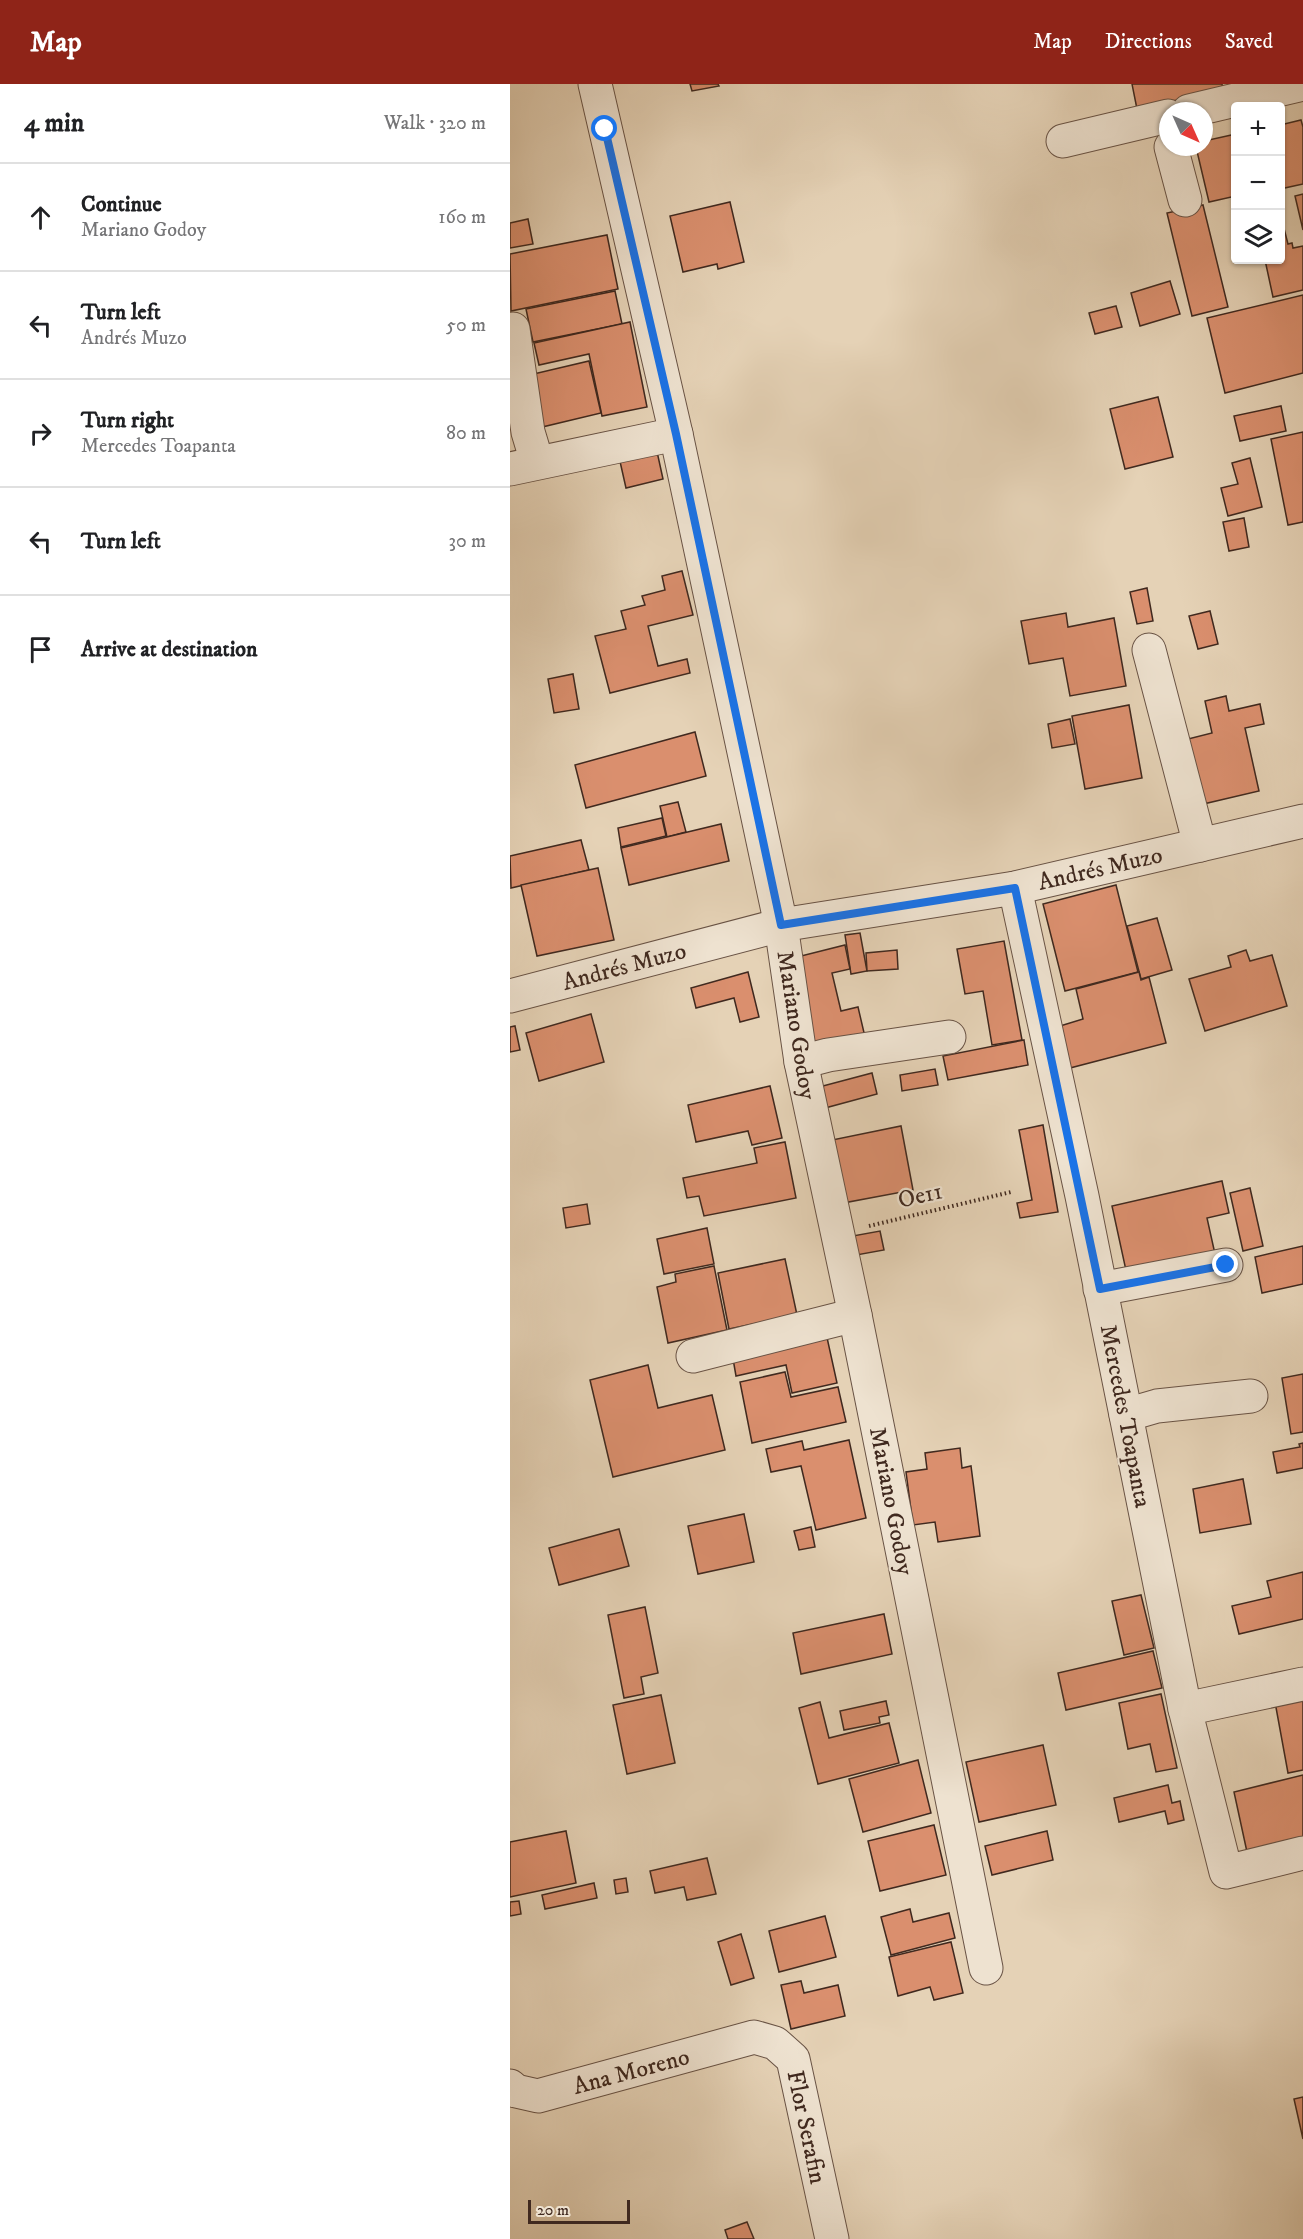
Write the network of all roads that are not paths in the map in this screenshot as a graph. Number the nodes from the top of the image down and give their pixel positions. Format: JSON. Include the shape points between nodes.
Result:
{"nodes":[{"id":1,"x":595,"y":84,"type":"edge"},
{"id":2,"x":1303,"y":84,"type":"edge"},
{"id":3,"x":1241,"y":91,"type":"edge"},
{"id":4,"x":1213,"y":105,"type":"edge"},
{"id":5,"x":1159,"y":127,"type":"edge"},
{"id":6,"x":1064,"y":141,"type":"dead end"},
{"id":7,"x":1177,"y":156,"type":"edge"},
{"id":8,"x":1185,"y":200,"type":"dead end"},
{"id":9,"x":513,"y":329,"type":"dead end"},
{"id":10,"x":676,"y":434,"type":"junction"},
{"id":11,"x":524,"y":465,"type":"edge"},
{"id":12,"x":1149,"y":650,"type":"dead end"},
{"id":13,"x":1303,"y":821,"type":"edge"},
{"id":14,"x":1200,"y":845,"type":"junction"},
{"id":15,"x":1015,"y":888,"type":"junction"},
{"id":16,"x":781,"y":925,"type":"junction"},
{"id":17,"x":510,"y":996,"type":"edge"},
{"id":18,"x":949,"y":1037,"type":"dead end"},
{"id":19,"x":801,"y":1062,"type":"junction"},
{"id":20,"x":1226,"y":1265,"type":"dead end"},
{"id":21,"x":1100,"y":1289,"type":"junction"},
{"id":22,"x":855,"y":1315,"type":"junction"},
{"id":23,"x":693,"y":1356,"type":"dead end"},
{"id":24,"x":1251,"y":1396,"type":"dead end"},
{"id":25,"x":1126,"y":1415,"type":"junction"},
{"id":26,"x":1303,"y":1684,"type":"edge"},
{"id":27,"x":1185,"y":1709,"type":"junction"},
{"id":28,"x":1303,"y":1853,"type":"edge"},
{"id":29,"x":986,"y":1968,"type":"dead end"},
{"id":30,"x":754,"y":2037,"type":"joint"},
{"id":31,"x":510,"y":2086,"type":"edge"},
{"id":32,"x":832,"y":2239,"type":"edge"}],
"edges":[{"from":1,"to":10,"type":"street","name":"Mariano Godoy"},
{"from":2,"to":3,"type":"street"},
{"from":3,"to":4,"type":"street"},
{"from":5,"to":6,"type":"street"},
{"from":7,"to":8,"type":"street"},
{"from":9,"to":11,"type":"street","via":[[528,432]]},
{"from":10,"to":11,"type":"street"},
{"from":10,"to":16,"type":"street","name":"Mariano Godoy"},
{"from":12,"to":14,"type":"street"},
{"from":13,"to":14,"type":"street","name":"Andrés Muzo"},
{"from":14,"to":15,"type":"street","name":"Andrés Muzo"},
{"from":15,"to":16,"type":"street","name":"Andrés Muzo"},
{"from":15,"to":21,"type":"street","name":"Mercedes Toapanta"},
{"from":16,"to":17,"type":"street","name":"Andrés Muzo"},
{"from":16,"to":19,"type":"street","name":"Mariano Godoy"},
{"from":18,"to":19,"type":"street"},
{"from":19,"to":22,"type":"street","name":"Mariano Godoy"},
{"from":20,"to":21,"type":"street"},
{"from":21,"to":25,"type":"street","name":"Mercedes Toapanta"},
{"from":22,"to":23,"type":"street"},
{"from":22,"to":29,"type":"street","name":"Mariano Godoy"},
{"from":24,"to":25,"type":"street","via":[[1157,1406]]},
{"from":25,"to":27,"type":"street","name":"Mercedes Toapanta"},
{"from":26,"to":27,"type":"street"},
{"from":27,"to":28,"type":"street","name":"Mercedes Toapanta","via":[[1226,1872]]},
{"from":30,"to":31,"type":"street","name":"Ana Moreno","via":[[538,2096]]},
{"from":30,"to":32,"type":"street","name":"Flor Serafin","via":[[775,2043],[793,2059]]}]}
